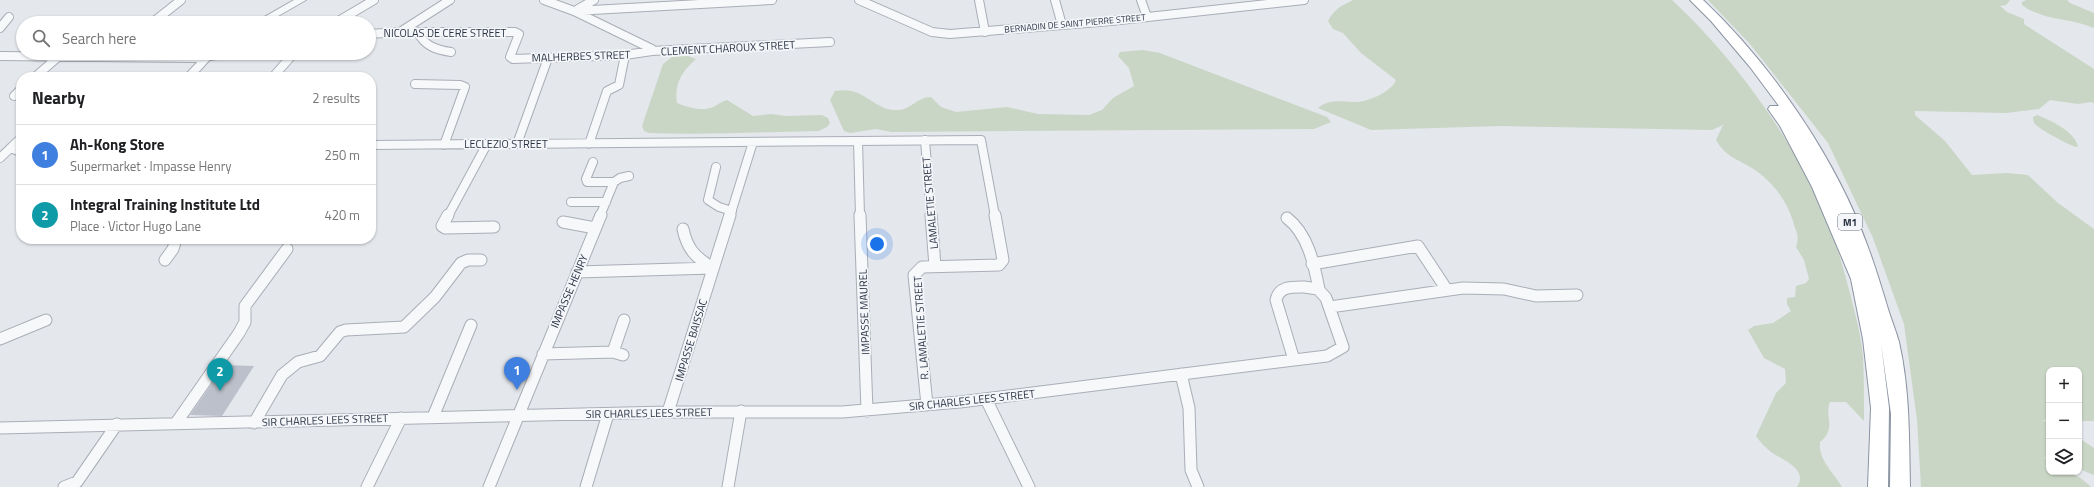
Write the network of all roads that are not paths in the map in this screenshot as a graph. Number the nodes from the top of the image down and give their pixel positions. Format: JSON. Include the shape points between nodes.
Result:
{"nodes":[{"id":1,"x":181,"y":0,"type":"edge"},
{"id":2,"x":301,"y":0,"type":"edge"},
{"id":3,"x":374,"y":0,"type":"edge"},
{"id":4,"x":450,"y":0,"type":"edge"},
{"id":5,"x":544,"y":0,"type":"edge"},
{"id":6,"x":594,"y":0,"type":"edge"},
{"id":7,"x":772,"y":0,"type":"edge"},
{"id":8,"x":859,"y":0,"type":"edge"},
{"id":9,"x":979,"y":0,"type":"edge"},
{"id":10,"x":1055,"y":0,"type":"edge"},
{"id":11,"x":1141,"y":0,"type":"edge"},
{"id":12,"x":1299,"y":0,"type":"edge"},
{"id":13,"x":1685,"y":0,"type":"edge"},
{"id":14,"x":1696,"y":0,"type":"edge"},
{"id":15,"x":740,"y":1,"type":"edge"},
{"id":16,"x":1240,"y":3,"type":"edge"},
{"id":17,"x":574,"y":11,"type":"junction"},
{"id":18,"x":161,"y":16,"type":"edge"},
{"id":19,"x":272,"y":16,"type":"edge"},
{"id":20,"x":347,"y":16,"type":"edge"},
{"id":21,"x":9,"y":17,"type":"dead end"},
{"id":22,"x":1147,"y":17,"type":"junction"},
{"id":23,"x":1062,"y":25,"type":"junction"},
{"id":24,"x":0,"y":28,"type":"edge"},
{"id":25,"x":400,"y":32,"type":"junction"},
{"id":26,"x":418,"y":32,"type":"junction"},
{"id":27,"x":985,"y":32,"type":"junction"},
{"id":28,"x":376,"y":34,"type":"edge"},
{"id":29,"x":830,"y":42,"type":"dead end"},
{"id":30,"x":451,"y":52,"type":"dead end"},
{"id":31,"x":652,"y":52,"type":"junction"},
{"id":32,"x":625,"y":55,"type":"junction"},
{"id":33,"x":0,"y":56,"type":"edge"},
{"id":34,"x":16,"y":56,"type":"edge"},
{"id":35,"x":510,"y":57,"type":"joint"},
{"id":36,"x":548,"y":58,"type":"junction"},
{"id":37,"x":55,"y":60,"type":"edge"},
{"id":38,"x":204,"y":60,"type":"edge"},
{"id":39,"x":288,"y":60,"type":"edge"},
{"id":40,"x":41,"y":72,"type":"edge"},
{"id":41,"x":193,"y":72,"type":"edge"},
{"id":42,"x":278,"y":72,"type":"edge"},
{"id":43,"x":415,"y":84,"type":"dead end"},
{"id":44,"x":925,"y":140,"type":"junction"},
{"id":45,"x":858,"y":141,"type":"junction"},
{"id":46,"x":753,"y":142,"type":"junction"},
{"id":47,"x":16,"y":143,"type":"edge"},
{"id":48,"x":486,"y":144,"type":"junction"},
{"id":49,"x":517,"y":144,"type":"junction"},
{"id":50,"x":589,"y":144,"type":"junction"},
{"id":51,"x":376,"y":145,"type":"edge"},
{"id":52,"x":444,"y":145,"type":"junction"},
{"id":53,"x":0,"y":148,"type":"edge"},
{"id":54,"x":10,"y":148,"type":"junction"},
{"id":55,"x":16,"y":148,"type":"edge"},
{"id":56,"x":16,"y":150,"type":"edge"},
{"id":57,"x":0,"y":158,"type":"edge"},
{"id":58,"x":593,"y":162,"type":"dead end"},
{"id":59,"x":716,"y":167,"type":"dead end"},
{"id":60,"x":629,"y":176,"type":"dead end"},
{"id":61,"x":614,"y":182,"type":"junction"},
{"id":62,"x":570,"y":202,"type":"dead end"},
{"id":63,"x":606,"y":202,"type":"junction"},
{"id":64,"x":732,"y":211,"type":"junction"},
{"id":65,"x":1287,"y":218,"type":"dead end"},
{"id":66,"x":563,"y":222,"type":"dead end"},
{"id":67,"x":494,"y":227,"type":"dead end"},
{"id":68,"x":595,"y":228,"type":"junction"},
{"id":69,"x":683,"y":229,"type":"dead end"},
{"id":70,"x":174,"y":244,"type":"edge"},
{"id":71,"x":288,"y":249,"type":"dead end"},
{"id":72,"x":165,"y":260,"type":"dead end"},
{"id":73,"x":481,"y":260,"type":"dead end"},
{"id":74,"x":1312,"y":264,"type":"junction"},
{"id":75,"x":935,"y":266,"type":"junction"},
{"id":76,"x":713,"y":268,"type":"junction"},
{"id":77,"x":577,"y":272,"type":"junction"},
{"id":78,"x":1319,"y":289,"type":"junction"},
{"id":79,"x":1447,"y":290,"type":"junction"},
{"id":80,"x":1577,"y":295,"type":"dead end"},
{"id":81,"x":1330,"y":307,"type":"junction"},
{"id":82,"x":46,"y":320,"type":"dead end"},
{"id":83,"x":624,"y":320,"type":"dead end"},
{"id":84,"x":471,"y":325,"type":"dead end"},
{"id":85,"x":0,"y":339,"type":"edge"},
{"id":86,"x":543,"y":354,"type":"junction"},
{"id":87,"x":1294,"y":360,"type":"junction"},
{"id":88,"x":1181,"y":374,"type":"junction"},
{"id":89,"x":986,"y":399,"type":"junction"},
{"id":90,"x":927,"y":405,"type":"junction"},
{"id":91,"x":741,"y":411,"type":"junction"},
{"id":92,"x":867,"y":411,"type":"junction"},
{"id":93,"x":668,"y":412,"type":"junction"},
{"id":94,"x":608,"y":414,"type":"junction"},
{"id":95,"x":519,"y":416,"type":"junction"},
{"id":96,"x":433,"y":417,"type":"junction"},
{"id":97,"x":401,"y":418,"type":"junction"},
{"id":98,"x":176,"y":423,"type":"junction"},
{"id":99,"x":254,"y":423,"type":"junction"},
{"id":100,"x":116,"y":424,"type":"junction"},
{"id":101,"x":0,"y":428,"type":"edge"},
{"id":102,"x":80,"y":484,"type":"edge"},
{"id":103,"x":64,"y":487,"type":"edge"},
{"id":104,"x":367,"y":487,"type":"edge"},
{"id":105,"x":489,"y":487,"type":"edge"},
{"id":106,"x":586,"y":487,"type":"edge"},
{"id":107,"x":728,"y":487,"type":"edge"},
{"id":108,"x":1029,"y":487,"type":"edge"},
{"id":109,"x":1198,"y":487,"type":"edge"},
{"id":110,"x":1878,"y":487,"type":"edge"},
{"id":111,"x":1900,"y":487,"type":"edge"}],
"edges":[{"from":1,"to":18,"type":"street"},
{"from":2,"to":19,"type":"street"},
{"from":3,"to":20,"type":"street"},
{"from":4,"to":25,"type":"street"},
{"from":5,"to":17,"type":"street","name":"CLEMENT CHAROUX STREET"},
{"from":6,"to":17,"type":"street"},
{"from":7,"to":15,"type":"street"},
{"from":8,"to":27,"type":"street","name":"BERNADIN DE SAINT PIERRE STREET","via":[[932,32]]},
{"from":9,"to":27,"type":"street"},
{"from":10,"to":23,"type":"street"},
{"from":11,"to":22,"type":"street"},
{"from":12,"to":16,"type":"street","name":"BERNADIN DE SAINT PIERRE STREET"},
{"from":13,"to":110,"type":"highway","number":"M1","via":[[1749,71],[1786,126],[1820,187],[1859,279],[1872,339],[1880,408]]},
{"from":14,"to":111,"type":"highway","number":"M1","via":[[1755,64],[1799,124],[1832,181],[1861,249],[1890,342],[1900,414]]},
{"from":15,"to":17,"type":"street"},
{"from":16,"to":22,"type":"street","name":"BERNADIN DE SAINT PIERRE STREET"},
{"from":17,"to":31,"type":"street","name":"CLEMENT CHAROUX STREET","via":[[652,49]]},
{"from":21,"to":24,"type":"street"},
{"from":22,"to":23,"type":"street","name":"BERNADIN DE SAINT PIERRE STREET"},
{"from":23,"to":27,"type":"street","name":"BERNADIN DE SAINT PIERRE STREET"},
{"from":25,"to":26,"type":"street","name":"NICOLAS DE CERE STREET"},
{"from":25,"to":28,"type":"street","name":"NICOLAS DE CERE STREET"},
{"from":26,"to":30,"type":"street","via":[[420,39],[435,48]]},
{"from":26,"to":35,"type":"street","name":"NICOLAS DE CERE STREET","via":[[515,32],[519,34]]},
{"from":29,"to":31,"type":"street","name":"CLEMENT CHAROUX STREET"},
{"from":31,"to":32,"type":"street","name":"MALHERBES STREET"},
{"from":32,"to":36,"type":"street","name":"MALHERBES STREET"},
{"from":32,"to":50,"type":"street","via":[[619,85],[607,92]]},
{"from":33,"to":34,"type":"street"},
{"from":35,"to":36,"type":"street","name":"MALHERBES STREET"},
{"from":36,"to":49,"type":"street"},
{"from":37,"to":40,"type":"street"},
{"from":38,"to":41,"type":"street"},
{"from":39,"to":42,"type":"street"},
{"from":43,"to":52,"type":"street","via":[[465,87]]},
{"from":44,"to":45,"type":"street","name":"LECLEZIO STREET"},
{"from":44,"to":75,"type":"street","name":"LAMALETIE STREET"},
{"from":44,"to":75,"type":"street","name":"LECLEZIO STREET","via":[[981,140],[1003,260],[999,264]]},
{"from":45,"to":46,"type":"street","name":"LECLEZIO STREET"},
{"from":45,"to":92,"type":"street","name":"IMPASSE MAUREL"},
{"from":46,"to":50,"type":"street","name":"LECLEZIO STREET"},
{"from":46,"to":64,"type":"street","name":"IMPASSE BAISSAC"},
{"from":47,"to":54,"type":"street"},
{"from":48,"to":49,"type":"street","name":"LECLEZIO STREET"},
{"from":48,"to":52,"type":"street","name":"LECLEZIO STREET"},
{"from":48,"to":67,"type":"street","via":[[442,226]]},
{"from":49,"to":50,"type":"street","name":"LECLEZIO STREET"},
{"from":51,"to":52,"type":"street","name":"LECLEZIO STREET"},
{"from":53,"to":54,"type":"street"},
{"from":54,"to":55,"type":"street"},
{"from":54,"to":56,"type":"street"},
{"from":54,"to":57,"type":"street"},
{"from":58,"to":61,"type":"street","via":[[587,182]]},
{"from":59,"to":64,"type":"street","via":[[708,200]]},
{"from":60,"to":61,"type":"street"},
{"from":61,"to":63,"type":"street","name":"IMPASSE HENRY"},
{"from":62,"to":63,"type":"street"},
{"from":63,"to":68,"type":"street","name":"IMPASSE HENRY"},
{"from":64,"to":76,"type":"street","name":"IMPASSE BAISSAC"},
{"from":65,"to":74,"type":"street","name":"SIR CHARLES LEES STREET","via":[[1298,226]]},
{"from":66,"to":68,"type":"street"},
{"from":68,"to":77,"type":"street","name":"IMPASSE HENRY"},
{"from":69,"to":76,"type":"street","via":[[685,245],[702,262]]},
{"from":70,"to":72,"type":"street"},
{"from":71,"to":98,"type":"street","via":[[251,296],[245,306],[245,322],[239,333]]},
{"from":73,"to":99,"type":"street","via":[[461,263],[435,297],[404,328],[346,330],[337,335],[320,356],[289,367]]},
{"from":74,"to":78,"type":"street","name":"SIR CHARLES LEES STREET"},
{"from":74,"to":79,"type":"street","via":[[1418,246]]},
{"from":75,"to":90,"type":"street","name":"R. LAMALETIE STREET","via":[[922,267],[914,275]]},
{"from":76,"to":77,"type":"street"},
{"from":76,"to":93,"type":"street","name":"IMPASSE BAISSAC"},
{"from":77,"to":86,"type":"street","name":"IMPASSE HENRY"},
{"from":78,"to":81,"type":"street","name":"SIR CHARLES LEES STREET","via":[[1326,295]]},
{"from":78,"to":87,"type":"street","via":[[1286,288],[1277,294],[1276,300]]},
{"from":79,"to":80,"type":"street","via":[[1504,289],[1536,296]]},
{"from":79,"to":81,"type":"street"},
{"from":81,"to":87,"type":"street","name":"SIR CHARLES LEES STREET","via":[[1343,347],[1331,355]]},
{"from":82,"to":85,"type":"street"},
{"from":83,"to":86,"type":"street","via":[[618,354]]},
{"from":84,"to":96,"type":"street"},
{"from":86,"to":95,"type":"street","name":"IMPASSE HENRY"},
{"from":87,"to":88,"type":"street","name":"SIR CHARLES LEES STREET"},
{"from":88,"to":89,"type":"street","name":"SIR CHARLES LEES STREET"},
{"from":88,"to":109,"type":"street","via":[[1189,408],[1191,470]]},
{"from":89,"to":90,"type":"street","name":"SIR CHARLES LEES STREET"},
{"from":89,"to":108,"type":"street"},
{"from":90,"to":92,"type":"street","name":"SIR CHARLES LEES STREET"},
{"from":91,"to":92,"type":"street","name":"SIR CHARLES LEES STREET","via":[[803,414]]},
{"from":91,"to":93,"type":"street","name":"SIR CHARLES LEES STREET"},
{"from":91,"to":107,"type":"street"},
{"from":93,"to":94,"type":"street","name":"SIR CHARLES LEES STREET"},
{"from":94,"to":95,"type":"street","name":"SIR CHARLES LEES STREET"},
{"from":94,"to":106,"type":"street"},
{"from":95,"to":96,"type":"street","name":"SIR CHARLES LEES STREET"},
{"from":95,"to":105,"type":"street","name":"IMPASSE HENRY"},
{"from":96,"to":97,"type":"street","name":"SIR CHARLES LEES STREET"},
{"from":97,"to":99,"type":"street","name":"SIR CHARLES LEES STREET"},
{"from":97,"to":104,"type":"street"},
{"from":98,"to":99,"type":"street","name":"SIR CHARLES LEES STREET"},
{"from":98,"to":100,"type":"street","name":"SIR CHARLES LEES STREET"},
{"from":100,"to":101,"type":"street","name":"SIR CHARLES LEES STREET"},
{"from":100,"to":102,"type":"street"},
{"from":102,"to":103,"type":"street"}]}
